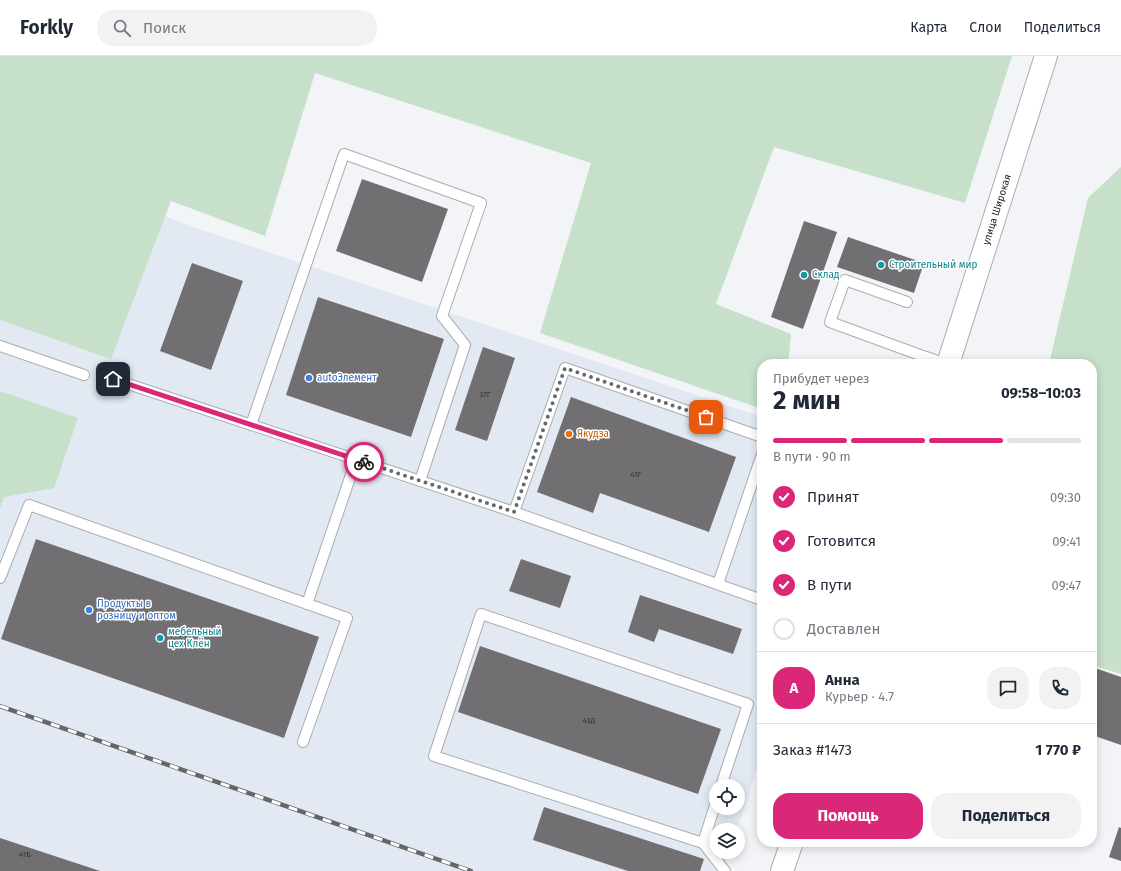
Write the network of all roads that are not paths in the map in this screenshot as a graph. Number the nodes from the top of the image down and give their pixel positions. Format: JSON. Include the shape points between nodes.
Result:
{"nodes":[{"id":1,"x":1046,"y":56,"type":"edge"},
{"id":2,"x":907,"y":302,"type":"dead end"},
{"id":3,"x":0,"y":346,"type":"edge"},
{"id":4,"x":932,"y":359,"type":"edge"},
{"id":5,"x":950,"y":359,"type":"edge"},
{"id":6,"x":84,"y":375,"type":"dead end"},
{"id":7,"x":113,"y":379,"type":"dead end"},
{"id":8,"x":251,"y":425,"type":"junction"},
{"id":9,"x":757,"y":435,"type":"edge"},
{"id":10,"x":356,"y":460,"type":"junction"},
{"id":11,"x":757,"y":469,"type":"edge"},
{"id":12,"x":420,"y":481,"type":"junction"},
{"id":13,"x":514,"y":512,"type":"junction"},
{"id":14,"x":0,"y":578,"type":"edge"},
{"id":15,"x":718,"y":584,"type":"junction"},
{"id":16,"x":757,"y":598,"type":"edge"},
{"id":17,"x":307,"y":604,"type":"junction"},
{"id":18,"x":303,"y":742,"type":"dead end"},
{"id":19,"x":723,"y":779,"type":"edge"},
{"id":20,"x":712,"y":815,"type":"edge"},
{"id":21,"x":703,"y":843,"type":"junction"},
{"id":22,"x":790,"y":847,"type":"edge"},
{"id":23,"x":725,"y":871,"type":"edge"},
{"id":24,"x":782,"y":871,"type":"edge"}],
"edges":[{"from":1,"to":5,"type":"street","name":"улица Широкая"},
{"from":2,"to":4,"type":"lane","via":[[845,280],[830,322]]},
{"from":3,"to":6,"type":"lane"},
{"from":7,"to":8,"type":"lane"},
{"from":8,"to":10,"type":"lane"},
{"from":8,"to":12,"type":"lane","via":[[344,154],[481,203],[442,316],[465,345]]},
{"from":9,"to":13,"type":"lane","via":[[565,368]]},
{"from":10,"to":12,"type":"lane"},
{"from":10,"to":17,"type":"lane"},
{"from":11,"to":15,"type":"lane"},
{"from":12,"to":13,"type":"lane"},
{"from":13,"to":15,"type":"lane"},
{"from":14,"to":17,"type":"lane","via":[[29,505]]},
{"from":15,"to":16,"type":"lane"},
{"from":17,"to":18,"type":"lane","via":[[347,618]]},
{"from":19,"to":21,"type":"lane","via":[[748,704],[481,614],[434,756]]},
{"from":20,"to":21,"type":"lane"},
{"from":21,"to":23,"type":"lane"},
{"from":22,"to":24,"type":"street"}]}
